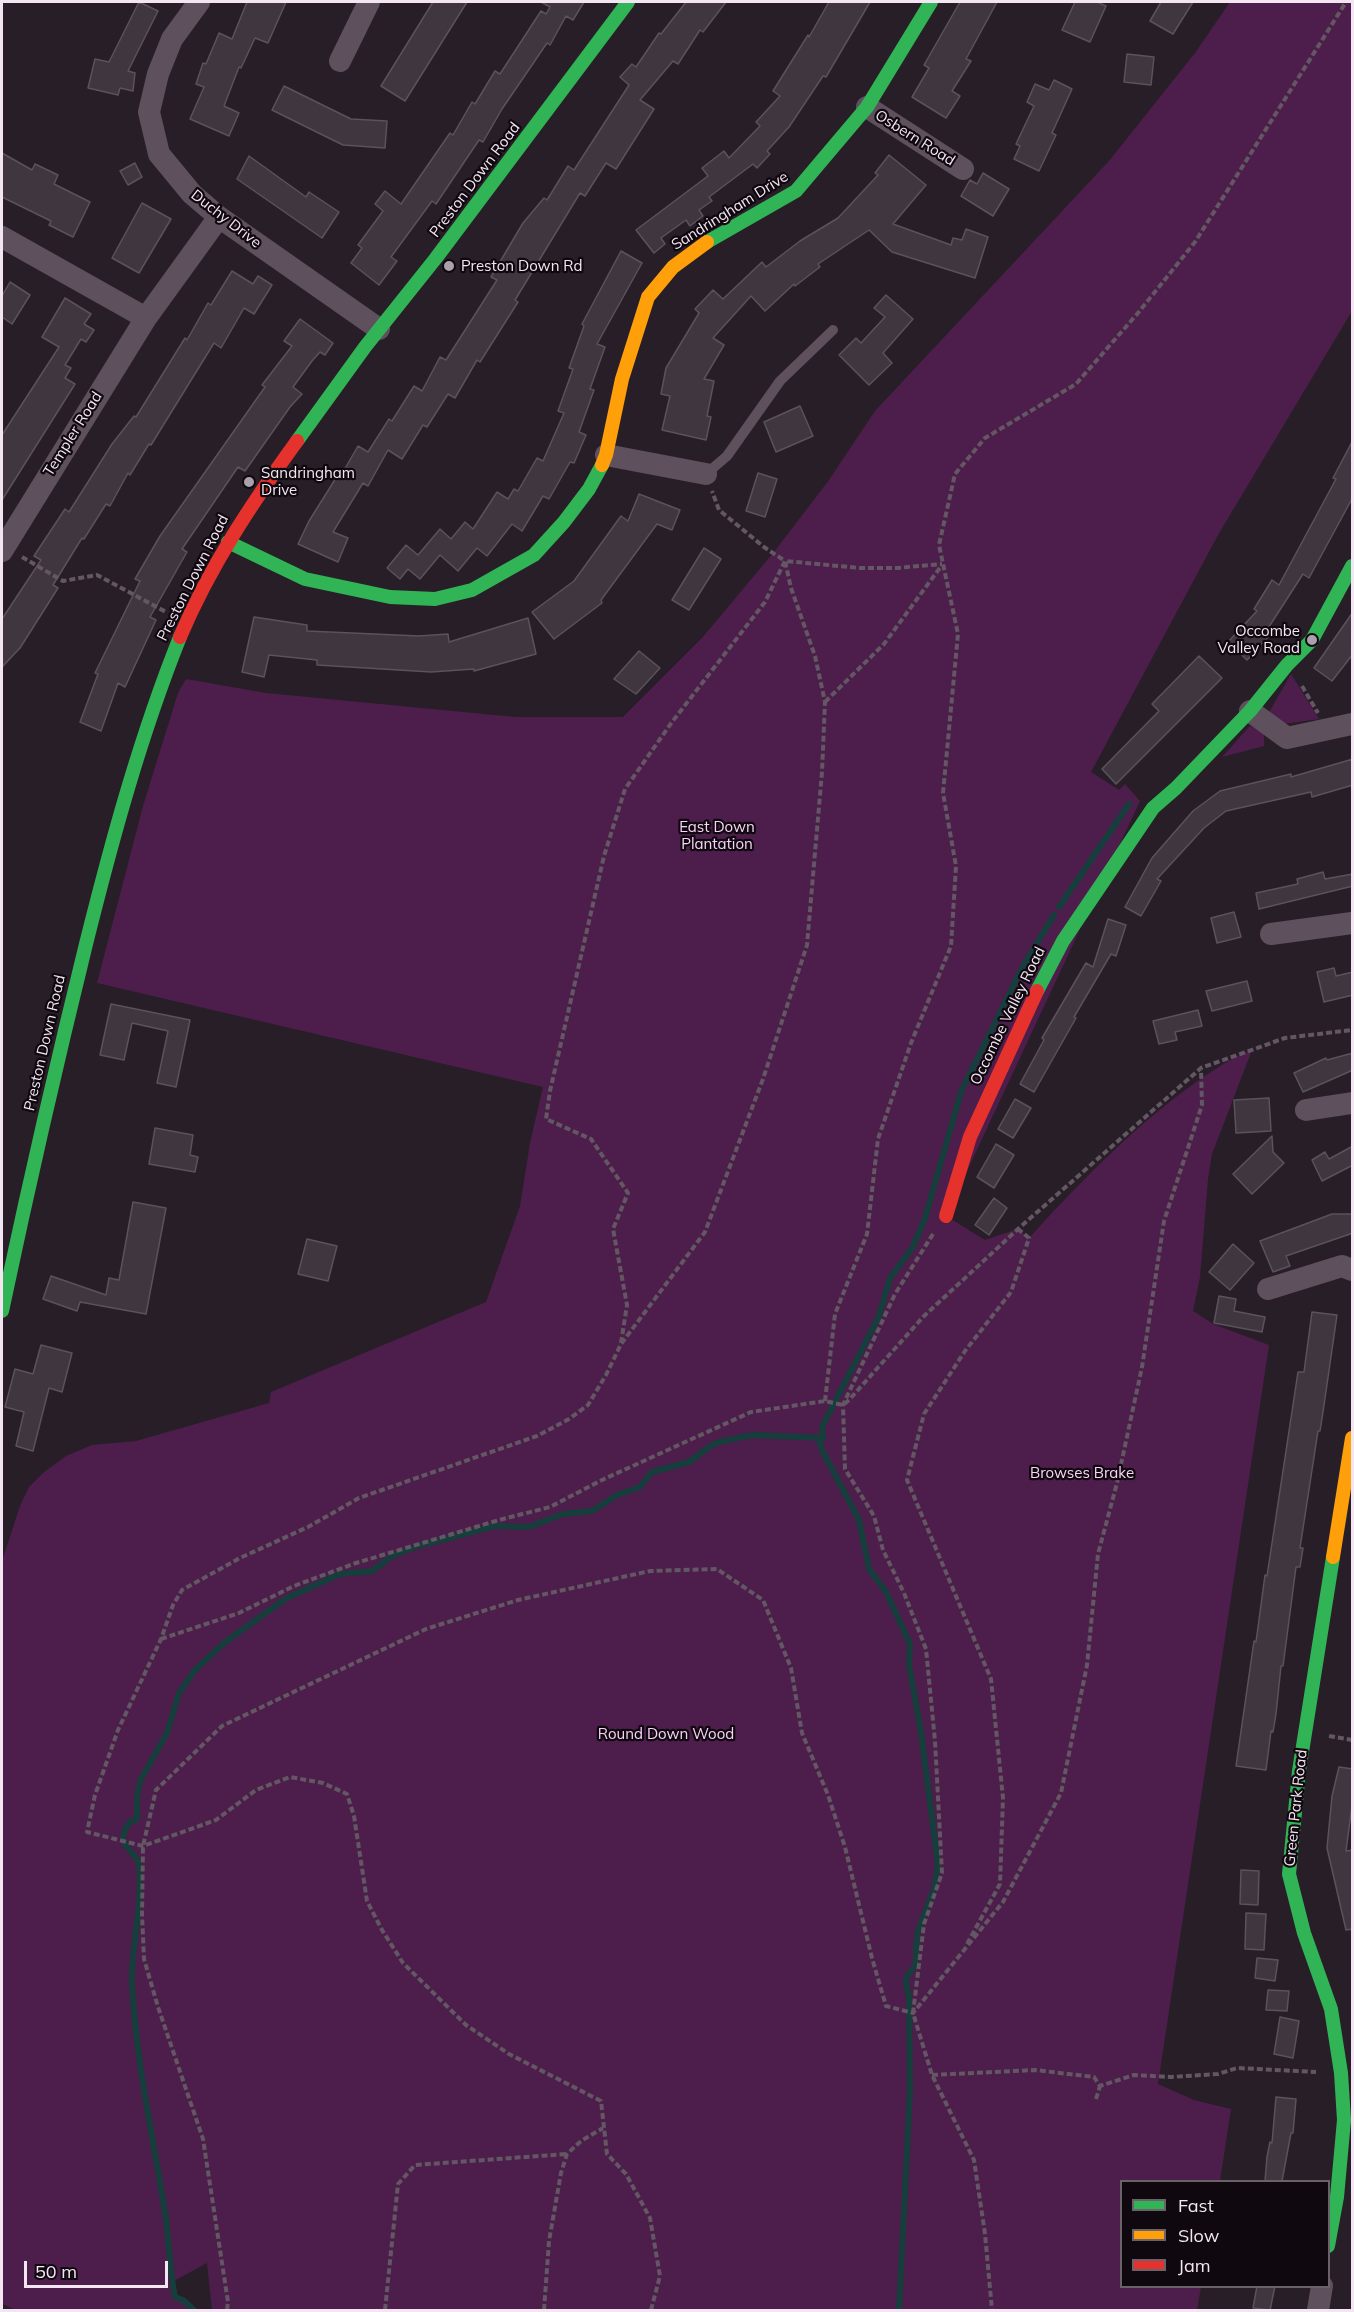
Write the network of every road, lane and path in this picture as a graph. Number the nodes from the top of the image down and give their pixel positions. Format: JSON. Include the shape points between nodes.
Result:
{"nodes":[{"id":1,"x":198,"y":2,"type":"edge"},
{"id":2,"x":369,"y":2,"type":"edge"},
{"id":3,"x":628,"y":2,"type":"edge"},
{"id":4,"x":931,"y":2,"type":"edge"},
{"id":5,"x":1346,"y":2,"type":"edge"},
{"id":6,"x":340,"y":61,"type":"dead end"},
{"id":7,"x":867,"y":107,"type":"junction"},
{"id":8,"x":963,"y":169,"type":"dead end"},
{"id":9,"x":219,"y":217,"type":"junction"},
{"id":10,"x":2,"y":237,"type":"edge"},
{"id":11,"x":146,"y":318,"type":"junction"},
{"id":12,"x":379,"y":329,"type":"junction"},
{"id":13,"x":833,"y":330,"type":"dead end"},
{"id":14,"x":606,"y":455,"type":"junction"},
{"id":15,"x":706,"y":474,"type":"junction"},
{"id":16,"x":228,"y":542,"type":"junction"},
{"id":17,"x":3,"y":549,"type":"edge"},
{"id":18,"x":785,"y":561,"type":"junction"},
{"id":19,"x":942,"y":564,"type":"junction"},
{"id":20,"x":1353,"y":566,"type":"edge"},
{"id":21,"x":185,"y":623,"type":"junction"},
{"id":22,"x":1296,"y":677,"type":"dead end"},
{"id":23,"x":825,"y":702,"type":"junction"},
{"id":24,"x":1250,"y":711,"type":"junction"},
{"id":25,"x":1318,"y":712,"type":"dead end"},
{"id":26,"x":1353,"y":724,"type":"edge"},
{"id":27,"x":1353,"y":923,"type":"edge"},
{"id":28,"x":1271,"y":934,"type":"dead end"},
{"id":29,"x":1353,"y":1030,"type":"edge"},
{"id":30,"x":1202,"y":1068,"type":"junction"},
{"id":31,"x":1353,"y":1103,"type":"edge"},
{"id":32,"x":1306,"y":1110,"type":"dead end"},
{"id":33,"x":946,"y":1216,"type":"joint"},
{"id":34,"x":1018,"y":1229,"type":"junction"},
{"id":35,"x":1353,"y":1270,"type":"edge"},
{"id":36,"x":1268,"y":1289,"type":"dead end"},
{"id":37,"x":2,"y":1311,"type":"edge"},
{"id":38,"x":621,"y":1344,"type":"junction"},
{"id":39,"x":825,"y":1401,"type":"junction"},
{"id":40,"x":843,"y":1405,"type":"junction"},
{"id":41,"x":1353,"y":1438,"type":"edge"},
{"id":42,"x":161,"y":1640,"type":"junction"},
{"id":43,"x":143,"y":1846,"type":"junction"},
{"id":44,"x":962,"y":1952,"type":"junction"},
{"id":45,"x":913,"y":2013,"type":"junction"},
{"id":46,"x":1306,"y":2072,"type":"dead end"},
{"id":47,"x":932,"y":2076,"type":"junction"},
{"id":48,"x":1100,"y":2086,"type":"junction"},
{"id":49,"x":1096,"y":2099,"type":"dead end"},
{"id":50,"x":603,"y":2128,"type":"junction"},
{"id":51,"x":567,"y":2154,"type":"junction"},
{"id":52,"x":1330,"y":2240,"type":"edge"},
{"id":53,"x":1322,"y":2288,"type":"edge"},
{"id":54,"x":227,"y":2310,"type":"edge"},
{"id":55,"x":385,"y":2310,"type":"edge"},
{"id":56,"x":544,"y":2310,"type":"edge"},
{"id":57,"x":651,"y":2310,"type":"edge"},
{"id":58,"x":992,"y":2310,"type":"edge"},
{"id":59,"x":1318,"y":2310,"type":"edge"}],
"edges":[{"from":1,"to":9,"type":"street","name":"Duchy Drive","via":[[172,39],[149,112],[159,154],[192,194]]},
{"from":2,"to":6,"type":"street"},
{"from":3,"to":12,"type":"street","name":"Preston Down Road","via":[[438,258]]},
{"from":4,"to":7,"type":"street","name":"Sandringham Drive"},
{"from":5,"to":19,"type":"path","via":[[1195,242],[1138,313],[1076,384],[985,438],[955,474],[939,545]]},
{"from":7,"to":8,"type":"street","name":"Osbern Road"},
{"from":7,"to":14,"type":"street","name":"Sandringham Drive","via":[[796,191],[706,243],[673,267],[648,297],[622,379]]},
{"from":9,"to":11,"type":"street","name":"Templer Road"},
{"from":9,"to":12,"type":"street","name":"Duchy Drive"},
{"from":10,"to":11,"type":"street"},
{"from":11,"to":17,"type":"street","name":"Templer Road"},
{"from":12,"to":16,"type":"street","name":"Preston Down Road","via":[[261,489]]},
{"from":13,"to":15,"type":"lane","via":[[780,381],[727,456]]},
{"from":14,"to":15,"type":"street"},
{"from":14,"to":16,"type":"street","name":"Sandringham Drive","via":[[590,489],[534,555],[472,590],[435,599],[390,597],[305,579]]},
{"from":15,"to":18,"type":"path","via":[[719,510]]},
{"from":16,"to":21,"type":"street","name":"Preston Down Road"},
{"from":17,"to":21,"type":"path","via":[[63,581],[97,575]]},
{"from":18,"to":19,"type":"path","via":[[869,568]]},
{"from":18,"to":23,"type":"path"},
{"from":18,"to":38,"type":"path","via":[[765,602],[625,789],[604,856],[550,1091],[546,1119],[591,1139],[628,1193],[613,1229],[627,1305]]},
{"from":19,"to":23,"type":"path","via":[[884,644]]},
{"from":19,"to":39,"type":"path","via":[[958,634],[943,793],[956,866],[951,945],[911,1042],[878,1139],[867,1234],[835,1314]]},
{"from":20,"to":24,"type":"street","name":"Occombe Valley Road","via":[[1312,640],[1287,664]]},
{"from":21,"to":37,"type":"street","name":"Preston Down Road","via":[[136,754],[115,825]]},
{"from":22,"to":25,"type":"path"},
{"from":23,"to":38,"type":"path","via":[[807,945],[763,1079],[705,1232]]},
{"from":24,"to":26,"type":"street","via":[[1287,738]]},
{"from":24,"to":33,"type":"street","name":"Occombe Valley Road","via":[[1153,808],[1063,942],[970,1137]]},
{"from":27,"to":28,"type":"street"},
{"from":29,"to":30,"type":"path","via":[[1285,1038]]},
{"from":30,"to":34,"type":"path"},
{"from":30,"to":44,"type":"path","via":[[1202,1105],[1164,1221],[1142,1368],[1118,1483],[1098,1554],[1087,1665],[1061,1793],[1003,1902]]},
{"from":31,"to":32,"type":"street"},
{"from":33,"to":40,"type":"path","via":[[895,1294]]},
{"from":34,"to":40,"type":"path","via":[[924,1316]]},
{"from":34,"to":44,"type":"path","via":[[1029,1238],[1011,1292],[964,1351],[924,1414],[907,1480],[991,1679],[1003,1798],[999,1884]]},
{"from":35,"to":36,"type":"street","via":[[1342,1266]]},
{"from":38,"to":42,"type":"path","via":[[588,1405],[569,1419],[537,1436],[359,1498],[232,1562],[182,1590]]},
{"from":39,"to":40,"type":"path"},
{"from":39,"to":42,"type":"path","via":[[752,1412],[550,1507],[357,1563],[294,1586],[239,1613]]},
{"from":40,"to":45,"type":"path","via":[[845,1469],[874,1516],[883,1550],[926,1649],[942,1873],[924,1924]]},
{"from":41,"to":52,"type":"street","name":"Green Park Road","via":[[1299,1771],[1289,1874],[1304,1933],[1331,2009],[1341,2073],[1344,2120]]},
{"from":42,"to":43,"type":"path","via":[[118,1730],[95,1795],[87,1832]]},
{"from":43,"to":45,"type":"path","via":[[156,1790],[222,1726],[426,1629],[518,1600],[650,1571],[717,1569],[763,1600],[791,1668],[802,1734],[841,1837],[886,2006]]},
{"from":43,"to":50,"type":"path","via":[[216,1820],[256,1790],[290,1777],[324,1783],[346,1794],[354,1816],[367,1901],[403,1963],[466,2025],[509,2054],[601,2101]]},
{"from":43,"to":54,"type":"path","via":[[144,1959],[203,2139]]},
{"from":44,"to":45,"type":"path"},
{"from":45,"to":47,"type":"path"},
{"from":46,"to":48,"type":"path","via":[[1237,2068],[1218,2074],[1134,2075]]},
{"from":47,"to":48,"type":"path","via":[[1035,2070],[1094,2077]]},
{"from":47,"to":58,"type":"path","via":[[974,2160]]},
{"from":48,"to":49,"type":"path"},
{"from":50,"to":51,"type":"path"},
{"from":50,"to":57,"type":"path","via":[[607,2154],[626,2174],[650,2218],[660,2276]]},
{"from":51,"to":55,"type":"path","via":[[416,2165],[398,2184]]},
{"from":51,"to":56,"type":"path","via":[[549,2241]]},
{"from":53,"to":59,"type":"street"}]}
